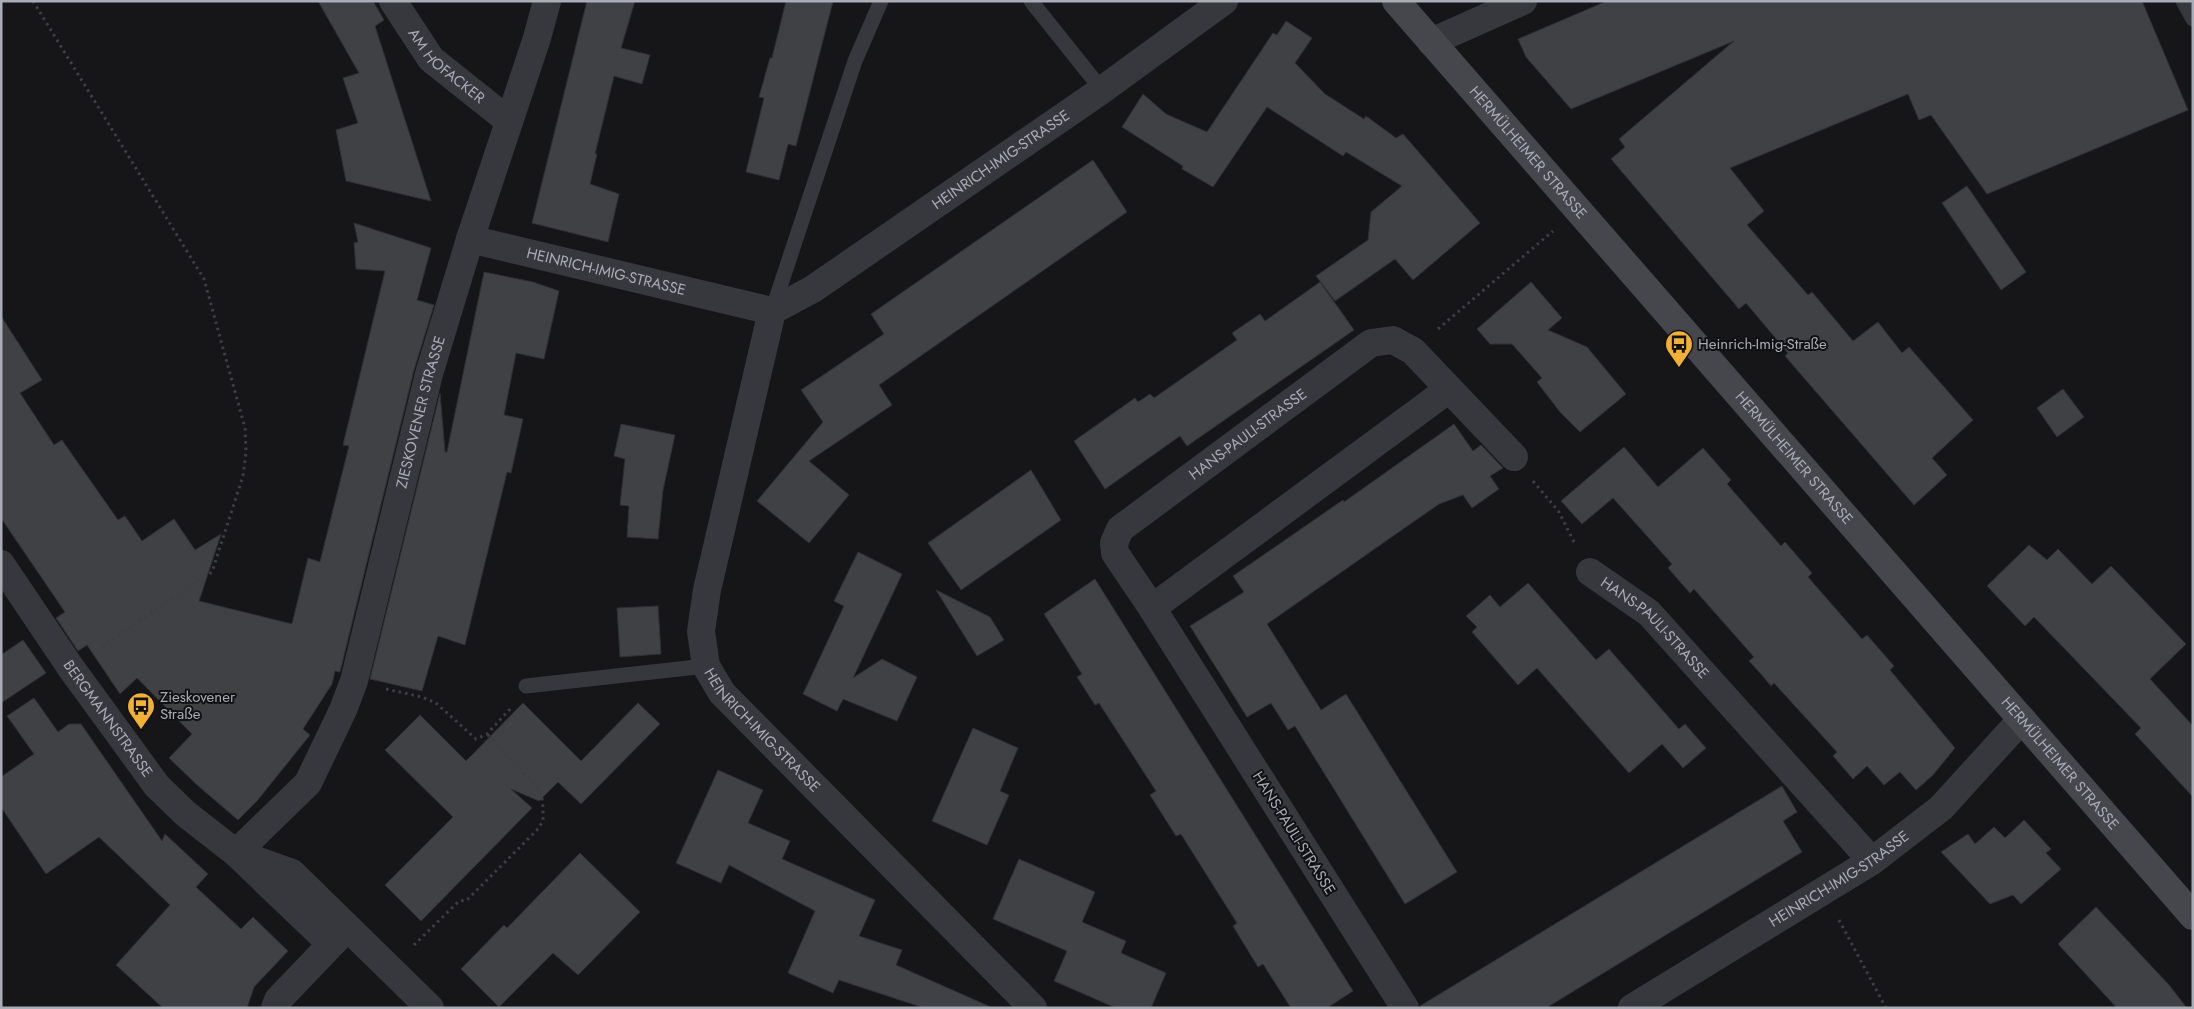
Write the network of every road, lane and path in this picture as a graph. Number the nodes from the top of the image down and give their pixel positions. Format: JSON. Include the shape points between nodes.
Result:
{"nodes":[{"id":1,"x":33,"y":1,"type":"edge"},
{"id":2,"x":393,"y":1,"type":"edge"},
{"id":3,"x":546,"y":1,"type":"edge"},
{"id":4,"x":881,"y":1,"type":"edge"},
{"id":5,"x":1030,"y":1,"type":"edge"},
{"id":6,"x":1224,"y":1,"type":"edge"},
{"id":7,"x":1396,"y":1,"type":"edge"},
{"id":8,"x":1523,"y":1,"type":"edge"},
{"id":9,"x":2183,"y":1,"type":"edge"},
{"id":10,"x":2193,"y":19,"type":"edge"},
{"id":11,"x":1431,"y":42,"type":"junction"},
{"id":12,"x":1102,"y":90,"type":"junction"},
{"id":13,"x":509,"y":121,"type":"junction"},
{"id":14,"x":1577,"y":211,"type":"junction"},
{"id":15,"x":470,"y":239,"type":"junction"},
{"id":16,"x":772,"y":310,"type":"junction"},
{"id":17,"x":1413,"y":351,"type":"junction"},
{"id":18,"x":1449,"y":389,"type":"junction"},
{"id":19,"x":1514,"y":457,"type":"joint"},
{"id":20,"x":1,"y":564,"type":"edge"},
{"id":21,"x":1590,"y":572,"type":"joint"},
{"id":22,"x":1152,"y":608,"type":"junction"},
{"id":23,"x":706,"y":666,"type":"junction"},
{"id":24,"x":71,"y":668,"type":"junction"},
{"id":25,"x":354,"y":681,"type":"junction"},
{"id":26,"x":526,"y":686,"type":"dead end"},
{"id":27,"x":508,"y":712,"type":"dead end"},
{"id":28,"x":2022,"y":719,"type":"junction"},
{"id":29,"x":487,"y":734,"type":"junction"},
{"id":30,"x":236,"y":853,"type":"junction"},
{"id":31,"x":1872,"y":861,"type":"junction"},
{"id":32,"x":1823,"y":891,"type":"junction"},
{"id":33,"x":2193,"y":916,"type":"edge"},
{"id":34,"x":339,"y":935,"type":"junction"},
{"id":35,"x":390,"y":969,"type":"junction"},
{"id":36,"x":275,"y":1008,"type":"edge"},
{"id":37,"x":430,"y":1008,"type":"edge"},
{"id":38,"x":1033,"y":1008,"type":"edge"},
{"id":39,"x":1405,"y":1008,"type":"edge"},
{"id":40,"x":1632,"y":1008,"type":"edge"},
{"id":41,"x":1886,"y":1008,"type":"edge"}],
"edges":[{"from":1,"to":24,"type":"path","via":[[204,279],[245,428],[243,476],[212,572]]},
{"from":2,"to":13,"type":"street","name":"AM HOFACKER","via":[[431,59]]},
{"from":3,"to":13,"type":"street","name":"ZIESKOVENER STRASSE"},
{"from":4,"to":16,"type":"lane","via":[[855,62]]},
{"from":5,"to":12,"type":"lane"},
{"from":6,"to":12,"type":"street","name":"HEINRICH-IMIG-STRASSE"},
{"from":7,"to":11,"type":"street","name":"HERMÜLHEIMER STRASSE"},
{"from":8,"to":11,"type":"street"},
{"from":9,"to":10,"type":"lane"},
{"from":11,"to":14,"type":"street","name":"HERMÜLHEIMER STRASSE"},
{"from":12,"to":16,"type":"street","name":"HEINRICH-IMIG-STRASSE","via":[[814,289]]},
{"from":13,"to":15,"type":"street","name":"ZIESKOVENER STRASSE"},
{"from":14,"to":17,"type":"path"},
{"from":14,"to":28,"type":"street","name":"HERMÜLHEIMER STRASSE"},
{"from":15,"to":16,"type":"street","name":"HEINRICH-IMIG-STRASSE"},
{"from":15,"to":25,"type":"street","name":"ZIESKOVENER STRASSE","via":[[429,374]]},
{"from":16,"to":23,"type":"street","name":"HEINRICH-IMIG-STRASSE","via":[[707,590],[700,631]]},
{"from":17,"to":18,"type":"street","name":"HANS-PAULI-STRASSE"},
{"from":17,"to":22,"type":"street","name":"HANS-PAULI-STRASSE","via":[[1393,340],[1371,343],[1120,528],[1114,543],[1115,553]]},
{"from":18,"to":19,"type":"street","name":"HANS-PAULI-STRASSE"},
{"from":18,"to":22,"type":"street"},
{"from":19,"to":21,"type":"path","name":"HANS-PAULI-STRASSE","via":[[1559,512]]},
{"from":20,"to":24,"type":"street","name":"BERGMANNSTRASSE"},
{"from":21,"to":31,"type":"street","name":"HANS-PAULI-STRASSE","via":[[1649,613]]},
{"from":22,"to":39,"type":"street","name":"HANS-PAULI-STRASSE"},
{"from":23,"to":26,"type":"lane"},
{"from":23,"to":38,"type":"street","name":"HEINRICH-IMIG-STRASSE","via":[[722,693]]},
{"from":24,"to":30,"type":"street","name":"BERGMANNSTRASSE","via":[[157,786],[186,814]]},
{"from":25,"to":29,"type":"path","via":[[422,697],[436,703],[476,739]]},
{"from":25,"to":30,"type":"street","name":"ZIESKOVENER STRASSE","via":[[308,783]]},
{"from":27,"to":29,"type":"path"},
{"from":28,"to":31,"type":"street","name":"HEINRICH-IMIG-STRASSE","via":[[1941,808]]},
{"from":28,"to":33,"type":"street","name":"HERMÜLHEIMER STRASSE"},
{"from":29,"to":35,"type":"path","via":[[541,791],[543,821],[467,900],[459,901]]},
{"from":30,"to":34,"type":"street","name":"BERGMANNSTRASSE"},
{"from":30,"to":34,"type":"street","name":"BERGMANNSTRASSE","via":[[292,873]]},
{"from":31,"to":32,"type":"street","name":"HEINRICH-IMIG-STRASSE"},
{"from":32,"to":40,"type":"street","name":"HEINRICH-IMIG-STRASSE"},
{"from":32,"to":41,"type":"path"},
{"from":34,"to":35,"type":"street","name":"BERGMANNSTRASSE"},
{"from":34,"to":36,"type":"street","via":[[278,1000]]},
{"from":35,"to":37,"type":"street","name":"BERGMANNSTRASSE"}]}
